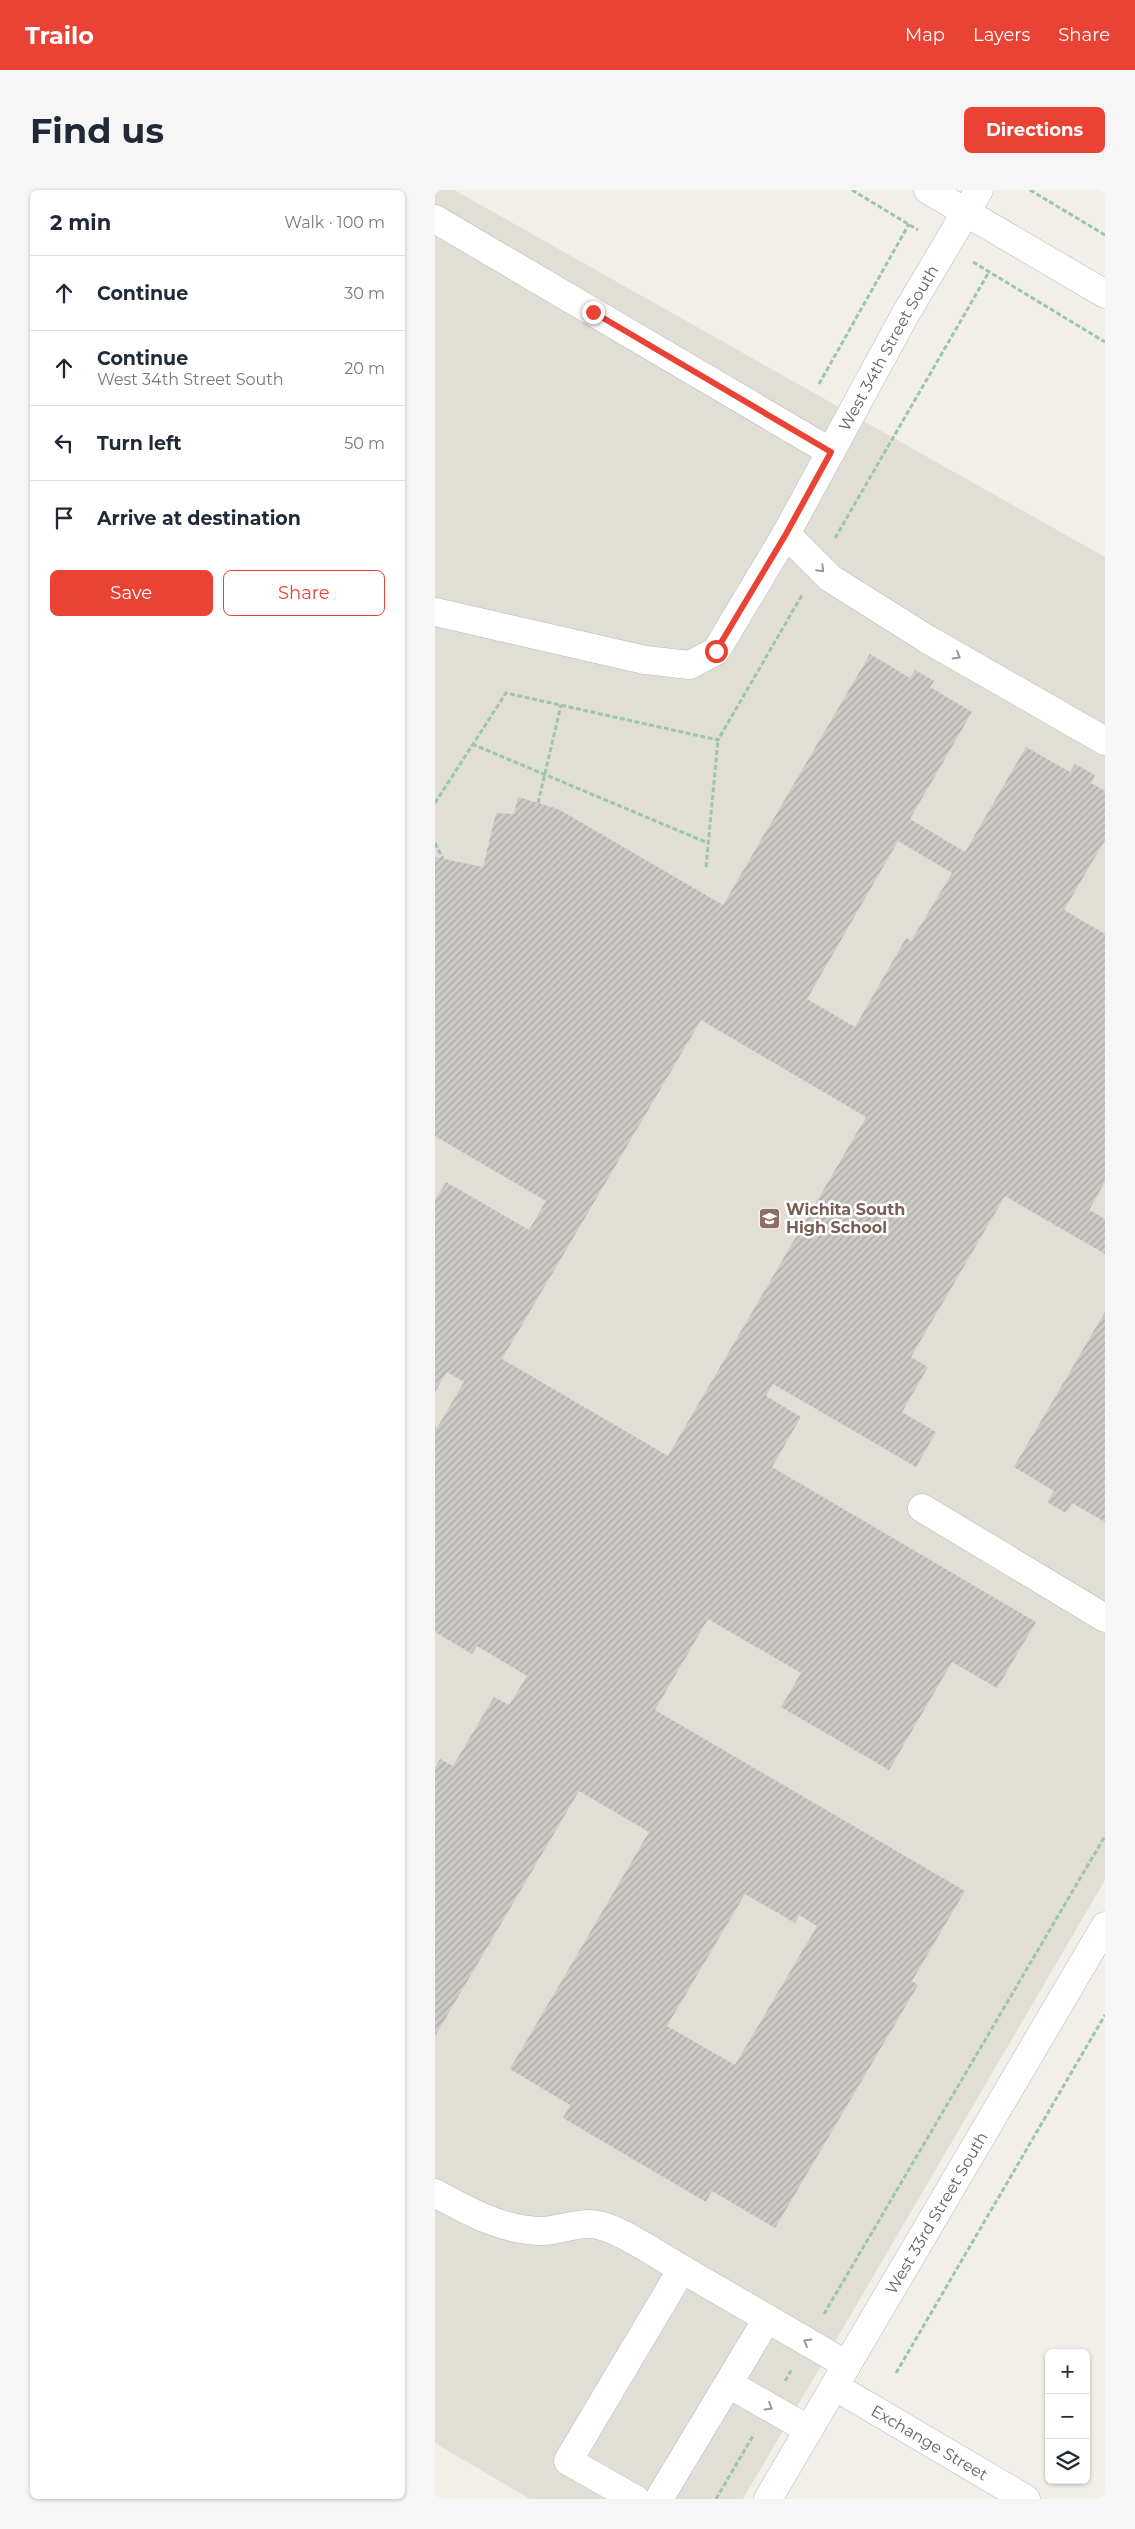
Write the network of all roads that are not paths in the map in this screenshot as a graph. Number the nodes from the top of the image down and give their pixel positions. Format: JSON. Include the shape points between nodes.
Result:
{"nodes":[{"id":1,"x":928,"y":190,"type":"edge"},
{"id":2,"x":972,"y":201,"type":"edge"},
{"id":3,"x":435,"y":219,"type":"edge"},
{"id":4,"x":1105,"y":294,"type":"edge"},
{"id":5,"x":831,"y":452,"type":"junction"},
{"id":6,"x":786,"y":534,"type":"junction"},
{"id":7,"x":437,"y":616,"type":"edge"},
{"id":8,"x":1105,"y":741,"type":"edge"},
{"id":9,"x":922,"y":1508,"type":"dead end"},
{"id":10,"x":1105,"y":1618,"type":"edge"},
{"id":11,"x":1105,"y":1926,"type":"edge"},
{"id":12,"x":435,"y":2193,"type":"edge"},
{"id":13,"x":682,"y":2269,"type":"junction"},
{"id":14,"x":767,"y":2319,"type":"junction"},
{"id":15,"x":841,"y":2375,"type":"junction"},
{"id":16,"x":729,"y":2384,"type":"junction"},
{"id":17,"x":809,"y":2430,"type":"junction"},
{"id":18,"x":635,"y":2499,"type":"edge"},
{"id":19,"x":659,"y":2499,"type":"edge"},
{"id":20,"x":768,"y":2499,"type":"edge"},
{"id":21,"x":1026,"y":2499,"type":"edge"}],
"edges":[{"from":1,"to":2,"type":"street"},
{"from":2,"to":4,"type":"street"},
{"from":2,"to":5,"type":"street","name":"West 34th Street South"},
{"from":3,"to":5,"type":"street"},
{"from":5,"to":6,"type":"street","name":"West 34th Street South"},
{"from":6,"to":7,"type":"street","name":"West 34th Street South","via":[[716,651],[690,664],[645,660]]},
{"from":6,"to":8,"type":"street","one_way":true,"via":[[830,578],[927,639]]},
{"from":9,"to":10,"type":"street"},
{"from":11,"to":15,"type":"street","name":"West 33rd Street South"},
{"from":12,"to":13,"type":"street","name":"Exchange Street","via":[[466,2210],[517,2229],[542,2231],[584,2223],[606,2226]]},
{"from":13,"to":14,"type":"street","name":"Exchange Street"},
{"from":13,"to":18,"type":"street","via":[[568,2461]]},
{"from":15,"to":14,"type":"street","name":"Exchange Street","one_way":true,"via":[[807,2342]]},
{"from":14,"to":16,"type":"street"},
{"from":15,"to":17,"type":"street","name":"West 33rd Street South"},
{"from":15,"to":21,"type":"street","name":"Exchange Street"},
{"from":16,"to":17,"type":"street","one_way":true},
{"from":16,"to":19,"type":"street"},
{"from":17,"to":20,"type":"street","name":"West 33rd Street South"}]}
